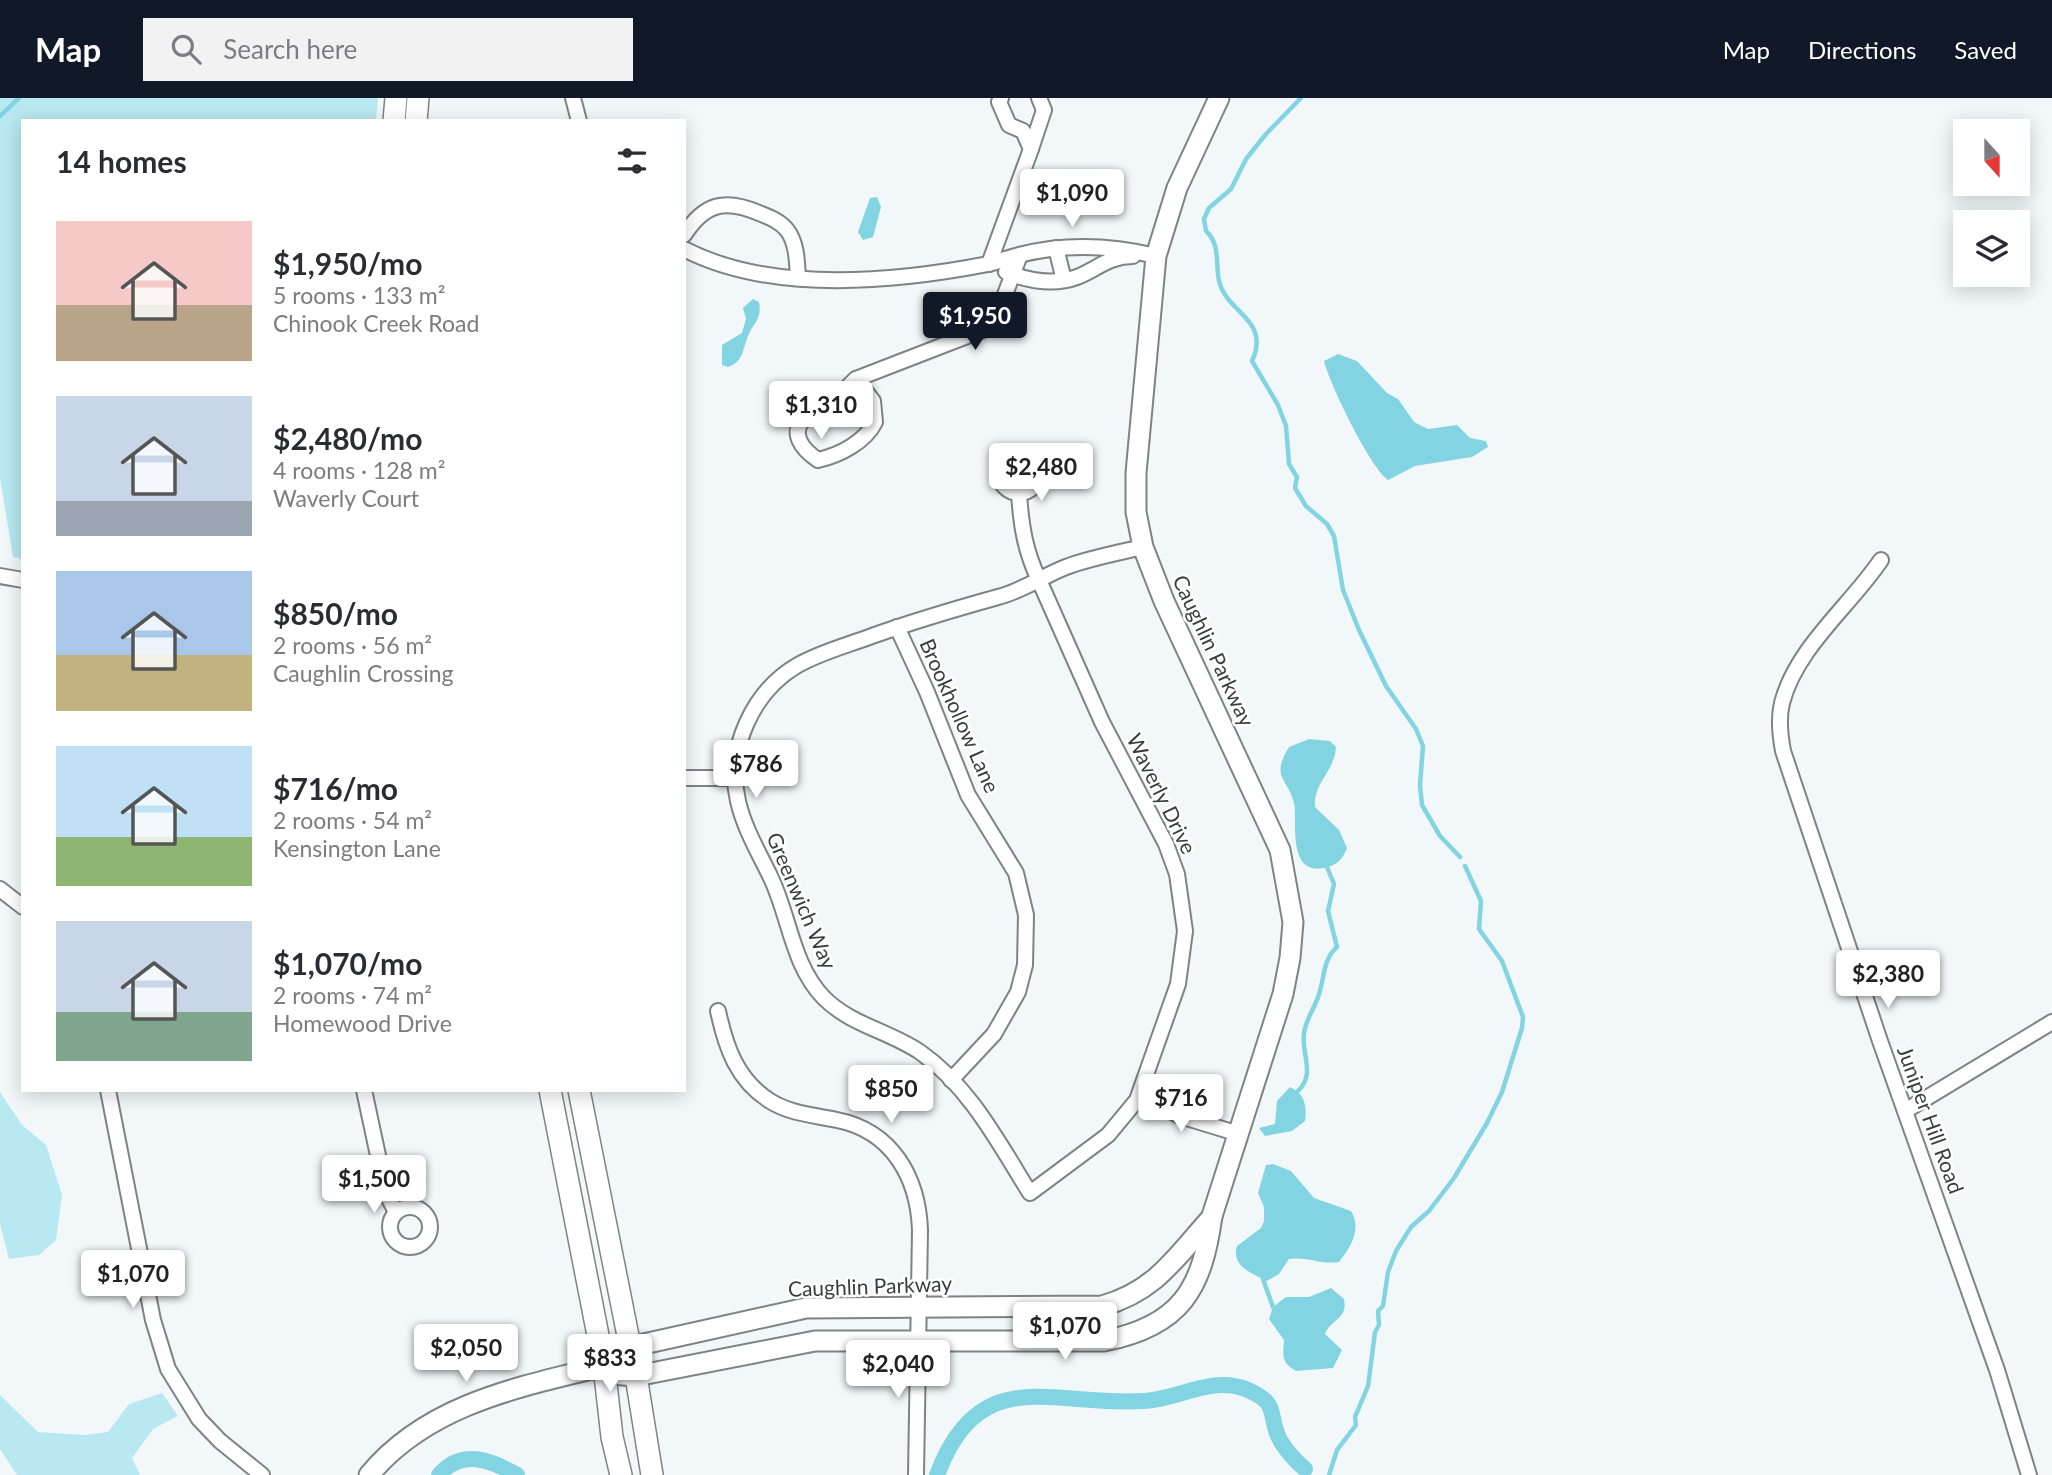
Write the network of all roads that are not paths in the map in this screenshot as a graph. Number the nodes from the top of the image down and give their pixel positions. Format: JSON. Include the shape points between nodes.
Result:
{"nodes":[{"id":1,"x":396,"y":98,"type":"edge"},
{"id":2,"x":418,"y":98,"type":"edge"},
{"id":3,"x":573,"y":98,"type":"edge"},
{"id":4,"x":1000,"y":98,"type":"edge"},
{"id":5,"x":1039,"y":98,"type":"edge"},
{"id":6,"x":1219,"y":98,"type":"edge"},
{"id":7,"x":394,"y":119,"type":"edge"},
{"id":8,"x":416,"y":119,"type":"edge"},
{"id":9,"x":578,"y":119,"type":"edge"},
{"id":10,"x":1031,"y":149,"type":"junction"},
{"id":11,"x":686,"y":232,"type":"edge"},
{"id":12,"x":1056,"y":248,"type":"junction"},
{"id":13,"x":686,"y":250,"type":"edge"},
{"id":14,"x":1020,"y":255,"type":"junction"},
{"id":15,"x":1156,"y":256,"type":"junction"},
{"id":16,"x":989,"y":264,"type":"junction"},
{"id":17,"x":1012,"y":274,"type":"junction"},
{"id":18,"x":798,"y":278,"type":"junction"},
{"id":19,"x":1064,"y":280,"type":"junction"},
{"id":20,"x":856,"y":379,"type":"junction"},
{"id":21,"x":1019,"y":493,"type":"dead end"},
{"id":22,"x":1143,"y":547,"type":"junction"},
{"id":23,"x":1881,"y":561,"type":"dead end"},
{"id":24,"x":0,"y":576,"type":"edge"},
{"id":25,"x":21,"y":580,"type":"edge"},
{"id":26,"x":1039,"y":580,"type":"junction"},
{"id":27,"x":897,"y":627,"type":"junction"},
{"id":28,"x":686,"y":778,"type":"edge"},
{"id":29,"x":735,"y":778,"type":"junction"},
{"id":30,"x":0,"y":889,"type":"edge"},
{"id":31,"x":21,"y":905,"type":"edge"},
{"id":32,"x":718,"y":1011,"type":"dead end"},
{"id":33,"x":2052,"y":1022,"type":"edge"},
{"id":34,"x":951,"y":1080,"type":"junction"},
{"id":35,"x":108,"y":1092,"type":"edge"},
{"id":36,"x":364,"y":1092,"type":"edge"},
{"id":37,"x":550,"y":1092,"type":"edge"},
{"id":38,"x":579,"y":1092,"type":"edge"},
{"id":39,"x":1140,"y":1095,"type":"junction"},
{"id":40,"x":1905,"y":1111,"type":"junction"},
{"id":41,"x":1238,"y":1134,"type":"junction"},
{"id":42,"x":1030,"y":1193,"type":"joint"},
{"id":43,"x":396,"y":1212,"type":"dead end"},
{"id":44,"x":1212,"y":1216,"type":"junction"},
{"id":45,"x":918,"y":1306,"type":"junction"},
{"id":46,"x":918,"y":1339,"type":"junction"},
{"id":47,"x":630,"y":1347,"type":"junction"},
{"id":48,"x":604,"y":1366,"type":"junction"},
{"id":49,"x":636,"y":1376,"type":"junction"},
{"id":50,"x":262,"y":1475,"type":"edge"},
{"id":51,"x":369,"y":1475,"type":"edge"},
{"id":52,"x":621,"y":1475,"type":"edge"},
{"id":53,"x":652,"y":1475,"type":"edge"},
{"id":54,"x":916,"y":1475,"type":"edge"},
{"id":55,"x":2029,"y":1475,"type":"edge"}],
"edges":[{"from":1,"to":7,"type":"main road"},
{"from":2,"to":8,"type":"main road"},
{"from":3,"to":9,"type":"street"},
{"from":4,"to":10,"type":"street","via":[[1009,125],[1023,131]]},
{"from":5,"to":10,"type":"street","via":[[1044,110]]},
{"from":6,"to":15,"type":"street","name":"Caughlin Parkway","via":[[1177,188]]},
{"from":10,"to":16,"type":"street"},
{"from":11,"to":18,"type":"street","via":[[707,209],[742,205],[786,229]]},
{"from":12,"to":14,"type":"street"},
{"from":12,"to":15,"type":"street","via":[[1108,247]]},
{"from":12,"to":19,"type":"street"},
{"from":13,"to":18,"type":"street","via":[[709,262]]},
{"from":14,"to":16,"type":"street"},
{"from":14,"to":17,"type":"street"},
{"from":15,"to":19,"type":"street","via":[[1109,259]]},
{"from":15,"to":22,"type":"street","name":"Caughlin Parkway","via":[[1136,474],[1136,512]]},
{"from":16,"to":17,"type":"street"},
{"from":16,"to":18,"type":"street","via":[[867,280]]},
{"from":17,"to":19,"type":"street","via":[[1043,282]]},
{"from":17,"to":20,"type":"street","via":[[993,326]]},
{"from":20,"to":20,"type":"street","via":[[873,401],[875,422],[863,438],[835,456],[818,460],[802,450],[797,436],[801,423],[835,401]]},
{"from":21,"to":26,"type":"street","name":"Waverly Drive","via":[[1021,532]]},
{"from":22,"to":26,"type":"street","name":"Greenwich Way","via":[[1068,566]]},
{"from":22,"to":41,"type":"street","name":"Caughlin Parkway","via":[[1273,832],[1288,885],[1293,922],[1287,976]]},
{"from":23,"to":40,"type":"street","name":"Juniper Hill Road","via":[[1800,665],[1788,685],[1779,724],[1789,773]]},
{"from":24,"to":25,"type":"street"},
{"from":26,"to":27,"type":"street","name":"Greenwich Way","via":[[1002,596]]},
{"from":26,"to":39,"type":"street","name":"Waverly Drive","via":[[1102,722],[1166,844],[1183,902],[1184,958]]},
{"from":27,"to":29,"type":"street","name":"Greenwich Way","via":[[817,656],[779,678],[762,696],[743,731]]},
{"from":27,"to":34,"type":"street","name":"Brookhollow Lane","via":[[968,795],[1016,873],[1026,915],[1025,965],[1018,992],[994,1034]]},
{"from":28,"to":29,"type":"street"},
{"from":29,"to":34,"type":"street","name":"Greenwich Way","via":[[743,820],[777,891],[810,981],[838,1010],[904,1042]]},
{"from":30,"to":31,"type":"street"},
{"from":32,"to":45,"type":"street","via":[[731,1058],[757,1091],[794,1112],[869,1131],[902,1162],[918,1201]]},
{"from":33,"to":40,"type":"street"},
{"from":34,"to":42,"type":"street","name":"Greenwich Way","via":[[980,1113]]},
{"from":35,"to":50,"type":"street","via":[[153,1321],[168,1368],[199,1419]]},
{"from":36,"to":43,"type":"street","via":[[386,1193]]},
{"from":37,"to":48,"type":"main road"},
{"from":38,"to":47,"type":"main road"},
{"from":39,"to":41,"type":"street","via":[[1180,1116]]},
{"from":39,"to":42,"type":"street","name":"Waverly Drive","via":[[1108,1135]]},
{"from":40,"to":55,"type":"street","name":"Juniper Hill Road","via":[[1997,1370]]},
{"from":41,"to":44,"type":"street","name":"Caughlin Parkway"},
{"from":44,"to":45,"type":"street","name":"Caughlin Parkway","via":[[1156,1280],[1116,1302],[1084,1307]]},
{"from":44,"to":46,"type":"street","name":"Caughlin Parkway","via":[[1207,1254],[1196,1284],[1171,1312],[1138,1332],[1086,1342]]},
{"from":45,"to":46,"type":"street"},
{"from":45,"to":47,"type":"street","name":"Caughlin Parkway","via":[[806,1308]]},
{"from":46,"to":49,"type":"street","name":"Caughlin Parkway","via":[[816,1341]]},
{"from":46,"to":54,"type":"street"},
{"from":47,"to":48,"type":"street","name":"Caughlin Parkway"},
{"from":47,"to":49,"type":"main road"},
{"from":48,"to":49,"type":"street","name":"Caughlin Parkway","via":[[611,1374]]},
{"from":48,"to":51,"type":"street","via":[[527,1385],[459,1409],[403,1441]]},
{"from":48,"to":52,"type":"main road"},
{"from":49,"to":53,"type":"main road"}]}
